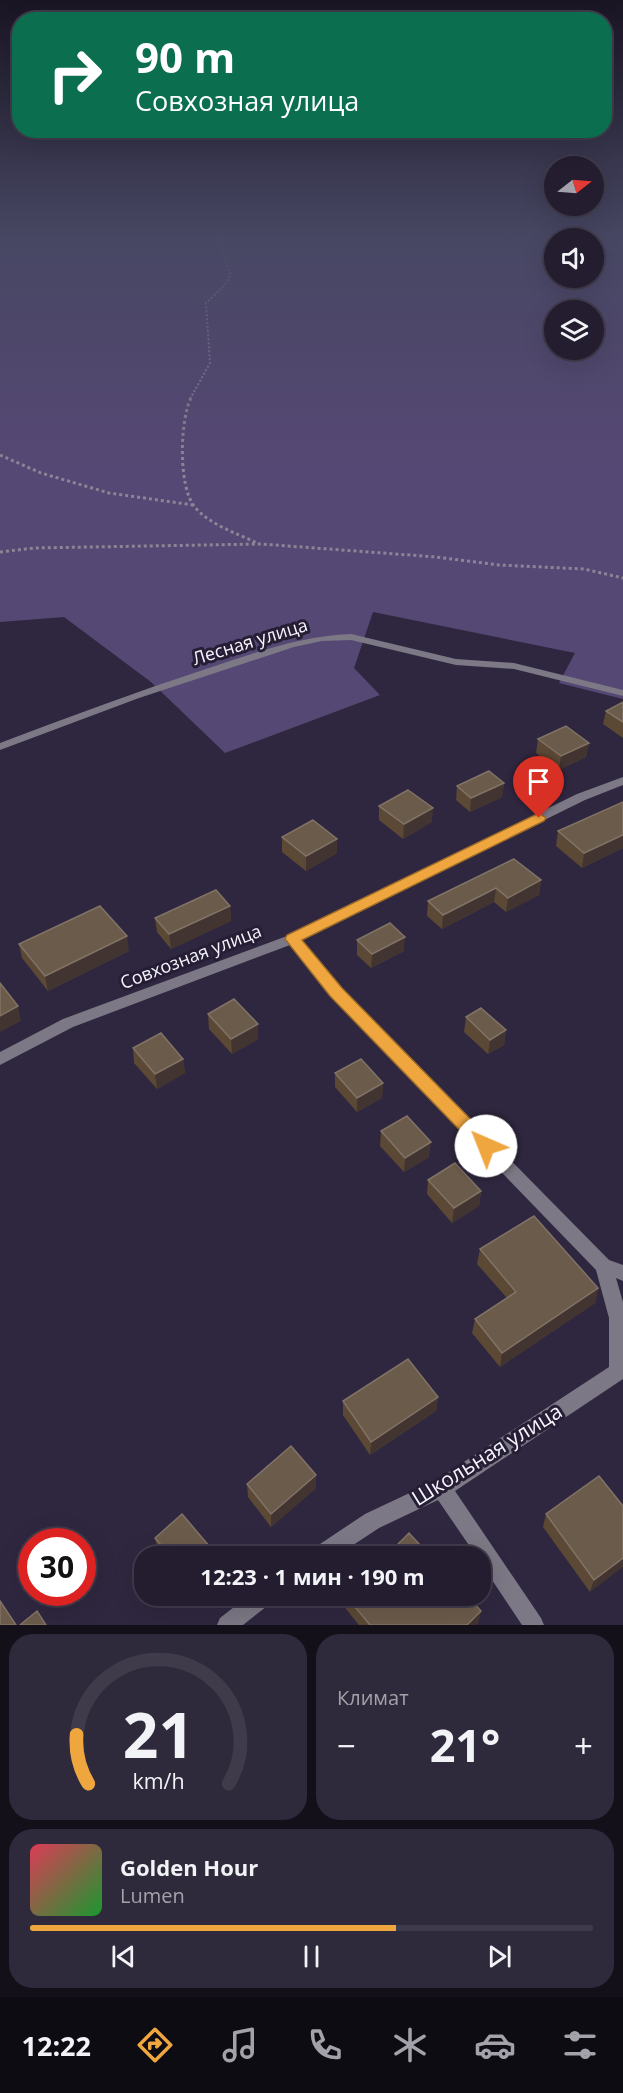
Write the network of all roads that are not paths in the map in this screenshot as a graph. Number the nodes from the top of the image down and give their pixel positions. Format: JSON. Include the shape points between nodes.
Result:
{"nodes":[{"id":1,"x":623,"y":693,"type":"edge"},
{"id":2,"x":0,"y":747,"type":"edge"},
{"id":3,"x":623,"y":781,"type":"edge"},
{"id":4,"x":292,"y":939,"type":"junction"},
{"id":5,"x":0,"y":1059,"type":"edge"},
{"id":6,"x":603,"y":1266,"type":"junction"},
{"id":7,"x":623,"y":1273,"type":"edge"},
{"id":8,"x":620,"y":1370,"type":"edge"},
{"id":9,"x":442,"y":1488,"type":"junction"},
{"id":10,"x":334,"y":1546,"type":"edge"},
{"id":11,"x":251,"y":1606,"type":"edge"},
{"id":12,"x":227,"y":1625,"type":"edge"},
{"id":13,"x":534,"y":1625,"type":"edge"}],
"edges":[{"from":1,"to":2,"type":"street","name":"Лесная улица","via":[[514,666],[456,662],[351,637],[322,638],[292,644],[147,692]]},
{"from":3,"to":4,"type":"street","name":"Совхозная улица","via":[[580,797]]},
{"from":4,"to":5,"type":"street","name":"Совхозная улица","via":[[68,1023]]},
{"from":4,"to":6,"type":"street","via":[[336,992]]},
{"from":6,"to":7,"type":"street"},
{"from":6,"to":8,"type":"street","via":[[617,1307]]},
{"from":8,"to":9,"type":"street","name":"Школьная улица"},
{"from":9,"to":10,"type":"street","name":"Школьная улица","via":[[372,1521]]},
{"from":9,"to":13,"type":"street"},
{"from":11,"to":12,"type":"street"}]}
